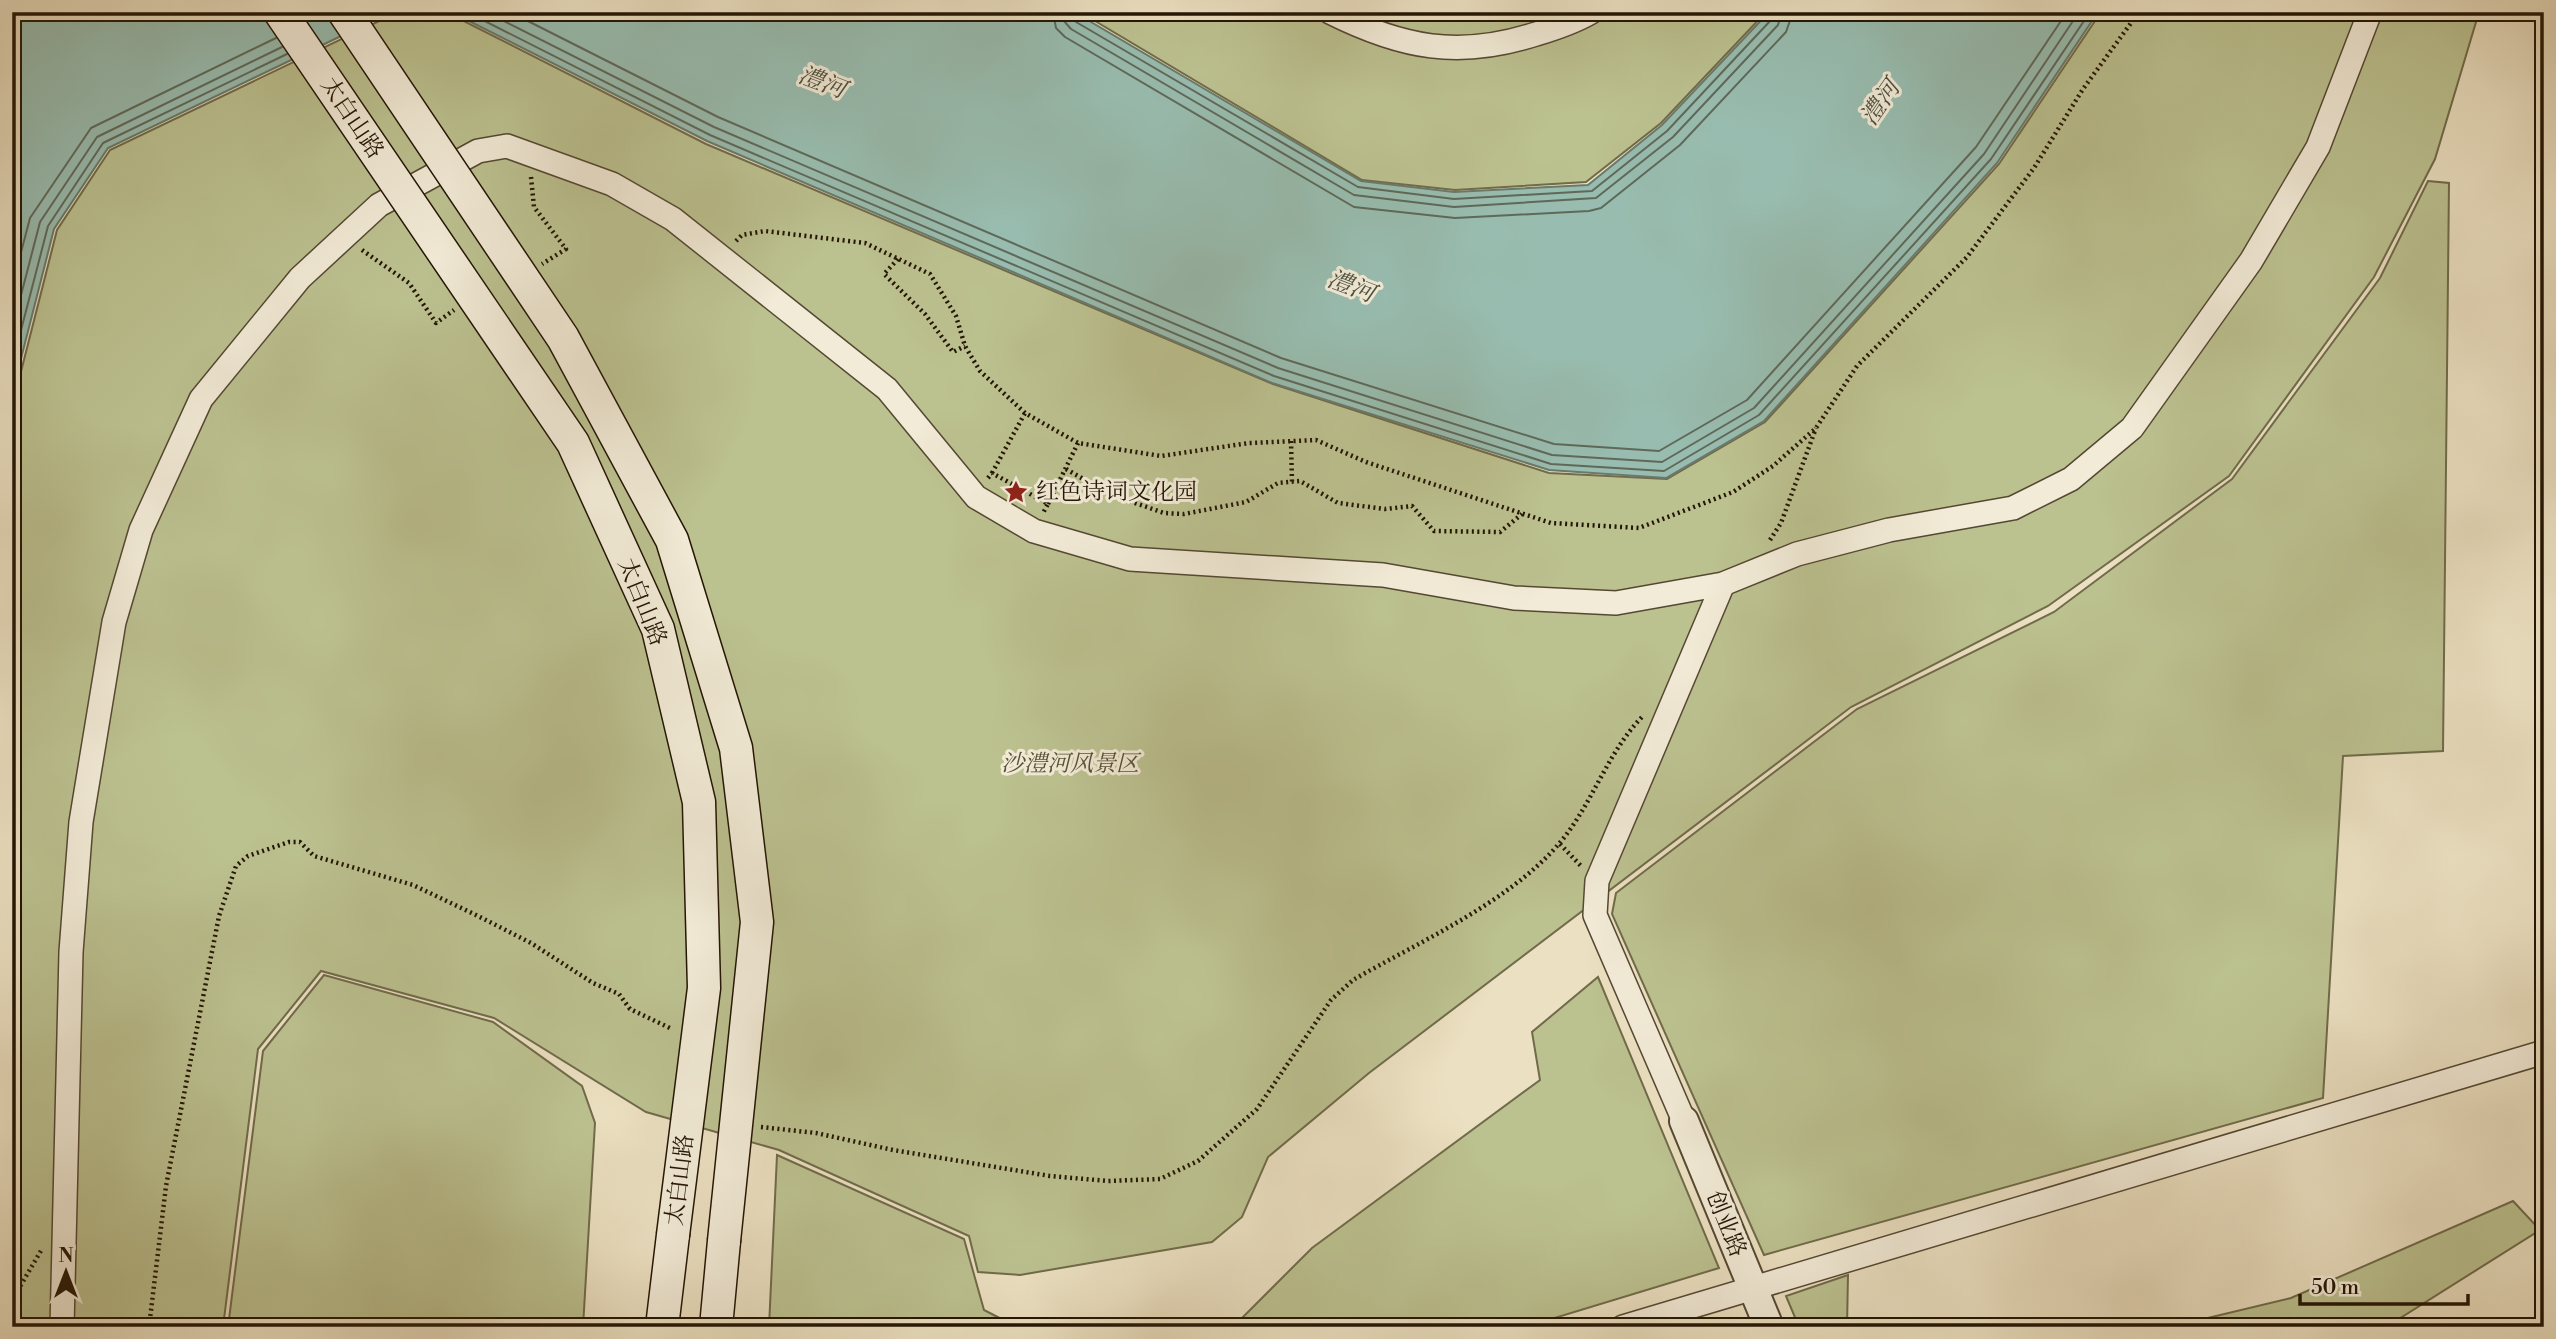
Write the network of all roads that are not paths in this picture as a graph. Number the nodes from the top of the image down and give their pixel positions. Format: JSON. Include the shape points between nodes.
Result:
{"nodes":[{"id":1,"x":280,"y":12,"type":"edge"},
{"id":2,"x":344,"y":12,"type":"edge"},
{"id":3,"x":1330,"y":12,"type":"edge"},
{"id":4,"x":1591,"y":12,"type":"edge"},
{"id":5,"x":2370,"y":12,"type":"edge"},
{"id":6,"x":1723,"y":584,"type":"junction"},
{"id":7,"x":2544,"y":1052,"type":"edge"},
{"id":8,"x":1684,"y":1121,"type":"joint"},
{"id":9,"x":1753,"y":1289,"type":"junction"},
{"id":10,"x":662,"y":1326,"type":"edge"},
{"id":11,"x":716,"y":1326,"type":"edge"},
{"id":12,"x":62,"y":1327,"type":"edge"},
{"id":13,"x":1623,"y":1327,"type":"edge"},
{"id":14,"x":1769,"y":1327,"type":"edge"}],
"edges":[{"from":1,"to":10,"type":"main road","name":"太白山路","bridge":true,"via":[[573,443],[658,629],[699,802],[704,988]]},
{"from":2,"to":11,"type":"main road","name":"太白山路","bridge":true,"via":[[563,338],[672,540],[736,748],[757,922]]},
{"from":3,"to":4,"type":"street","via":[[1393,39],[1439,49],[1499,46]]},
{"from":5,"to":6,"type":"street","via":[[2318,147],[2251,261],[2132,428],[2071,479],[2013,508],[1889,530],[1797,554]]},
{"from":6,"to":8,"type":"street","via":[[1597,881],[1595,915]]},
{"from":6,"to":12,"type":"street","via":[[1616,603],[1514,598],[1383,575],[1129,559],[1034,531],[976,497],[887,389],[673,219],[612,184],[507,146],[478,151],[379,205],[300,278],[201,399],[141,530],[114,622],[81,822],[71,952]]},
{"from":7,"to":9,"type":"street"},
{"from":8,"to":9,"type":"street","name":"创业路"},
{"from":9,"to":13,"type":"street"},
{"from":9,"to":14,"type":"street","name":"创业路"}]}
